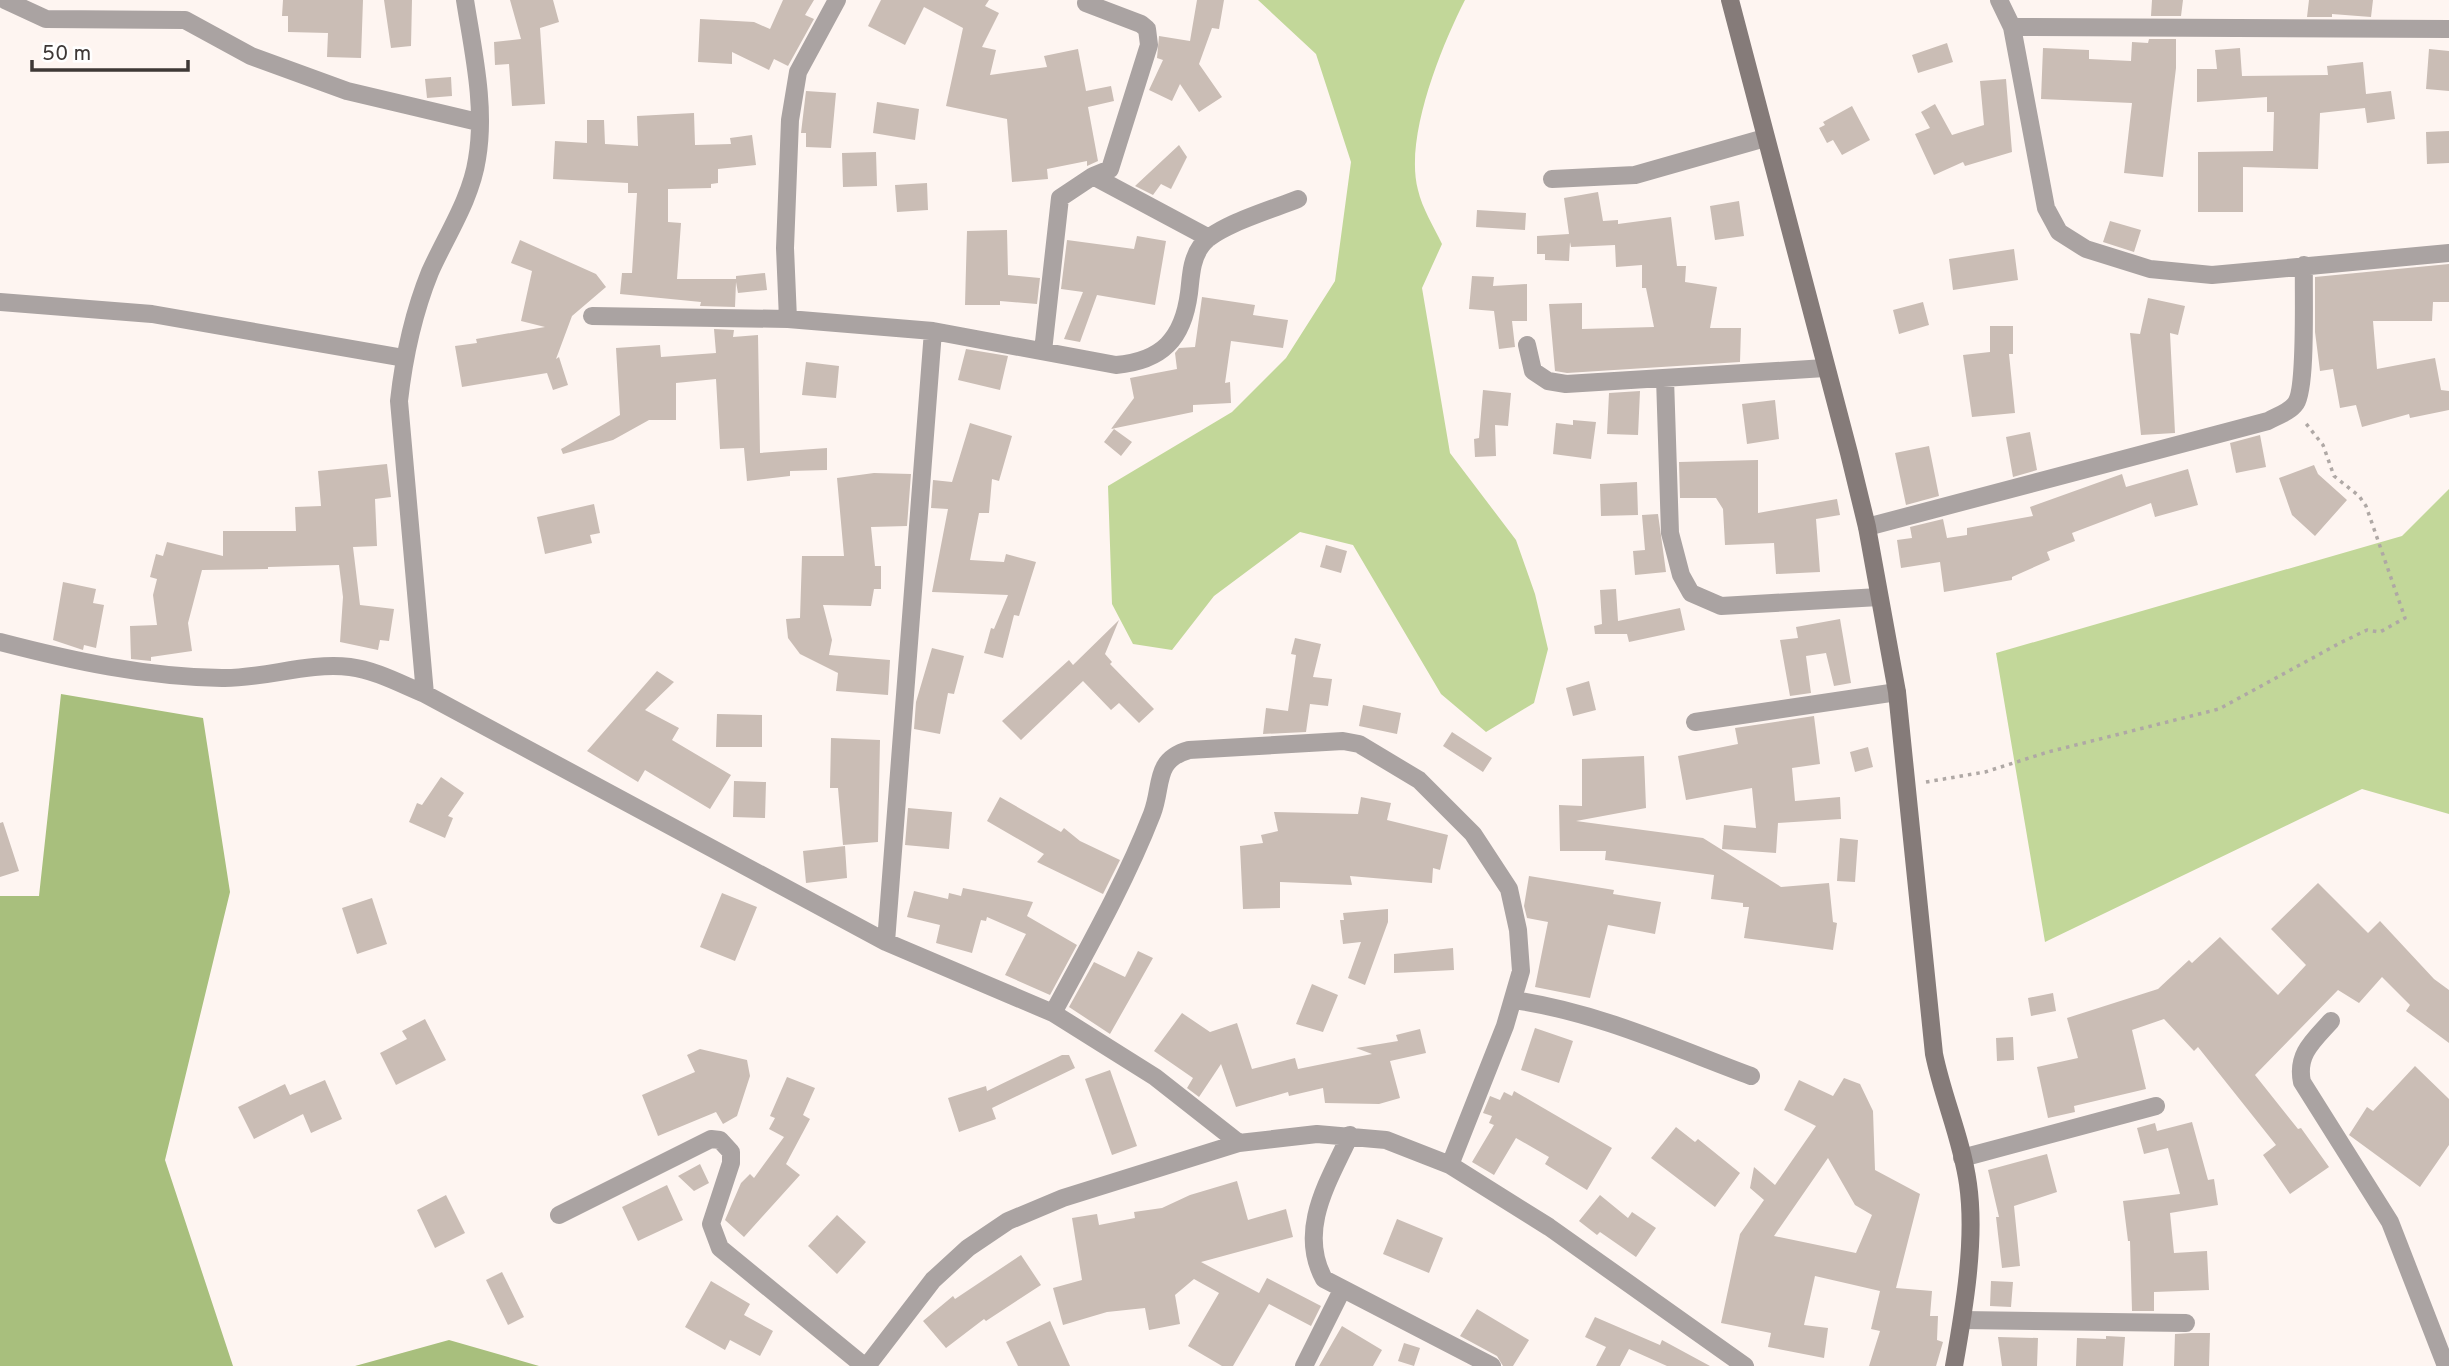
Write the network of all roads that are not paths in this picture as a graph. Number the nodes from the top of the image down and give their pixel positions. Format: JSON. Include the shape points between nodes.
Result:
{"nodes":[{"id":1,"x":5,"y":0,"type":"edge"},
{"id":2,"x":466,"y":0,"type":"edge"},
{"id":3,"x":838,"y":0,"type":"edge"},
{"id":4,"x":1730,"y":0,"type":"edge"},
{"id":5,"x":1999,"y":0,"type":"edge"},
{"id":6,"x":1086,"y":3,"type":"dead end"},
{"id":7,"x":2012,"y":27,"type":"junction"},
{"id":8,"x":2449,"y":29,"type":"edge"},
{"id":9,"x":478,"y":122,"type":"junction"},
{"id":10,"x":1765,"y":138,"type":"junction"},
{"id":11,"x":1093,"y":176,"type":"junction"},
{"id":12,"x":1552,"y":179,"type":"dead end"},
{"id":13,"x":1298,"y":199,"type":"dead end"},
{"id":14,"x":1209,"y":238,"type":"junction"},
{"id":15,"x":2449,"y":253,"type":"edge"},
{"id":16,"x":2304,"y":265,"type":"junction"},
{"id":17,"x":0,"y":302,"type":"edge"},
{"id":18,"x":592,"y":316,"type":"dead end"},
{"id":19,"x":788,"y":319,"type":"junction"},
{"id":20,"x":933,"y":331,"type":"junction"},
{"id":21,"x":1527,"y":345,"type":"dead end"},
{"id":22,"x":1042,"y":351,"type":"junction"},
{"id":23,"x":404,"y":358,"type":"junction"},
{"id":24,"x":1825,"y":368,"type":"junction"},
{"id":25,"x":1665,"y":378,"type":"junction"},
{"id":26,"x":1867,"y":527,"type":"junction"},
{"id":27,"x":1879,"y":597,"type":"junction"},
{"id":28,"x":0,"y":642,"type":"edge"},
{"id":29,"x":1896,"y":692,"type":"junction"},
{"id":30,"x":425,"y":694,"type":"junction"},
{"id":31,"x":1695,"y":722,"type":"dead end"},
{"id":32,"x":886,"y":942,"type":"junction"},
{"id":33,"x":1514,"y":1000,"type":"junction"},
{"id":34,"x":1054,"y":1013,"type":"junction"},
{"id":35,"x":2331,"y":1021,"type":"dead end"},
{"id":36,"x":1751,"y":1076,"type":"dead end"},
{"id":37,"x":2156,"y":1106,"type":"dead end"},
{"id":38,"x":1350,"y":1135,"type":"junction"},
{"id":39,"x":1239,"y":1143,"type":"junction"},
{"id":40,"x":1962,"y":1158,"type":"junction"},
{"id":41,"x":1450,"y":1165,"type":"junction"},
{"id":42,"x":559,"y":1215,"type":"dead end"},
{"id":43,"x":1342,"y":1290,"type":"junction"},
{"id":44,"x":1962,"y":1320,"type":"junction"},
{"id":45,"x":2186,"y":1323,"type":"dead end"},
{"id":46,"x":865,"y":1366,"type":"edge"},
{"id":47,"x":1304,"y":1366,"type":"edge"},
{"id":48,"x":1492,"y":1366,"type":"edge"},
{"id":49,"x":1745,"y":1366,"type":"edge"},
{"id":50,"x":1954,"y":1366,"type":"edge"},
{"id":51,"x":2446,"y":1366,"type":"edge"}],
"edges":[{"from":1,"to":9,"type":"street","via":[[46,19],[185,20],[251,57],[347,91]]},
{"from":2,"to":9,"type":"street","via":[[478,86]]},
{"from":3,"to":19,"type":"street","via":[[798,72],[790,120],[785,248]]},
{"from":4,"to":10,"type":"street"},
{"from":5,"to":7,"type":"street"},
{"from":6,"to":11,"type":"street","via":[[1141,24],[1149,36],[1113,164]]},
{"from":7,"to":8,"type":"street"},
{"from":7,"to":16,"type":"street","via":[[2046,208],[2059,232],[2086,249],[2150,269],[2212,275]]},
{"from":9,"to":23,"type":"street","via":[[474,173],[430,273]]},
{"from":10,"to":12,"type":"street","via":[[1635,175]]},
{"from":10,"to":24,"type":"street"},
{"from":11,"to":14,"type":"street"},
{"from":11,"to":22,"type":"street","via":[[1060,198]]},
{"from":13,"to":14,"type":"street"},
{"from":14,"to":22,"type":"street","via":[[1193,261],[1186,313],[1178,334],[1159,353],[1140,363],[1116,365]]},
{"from":15,"to":16,"type":"street"},
{"from":16,"to":26,"type":"street","via":[[2301,383],[2292,407],[2268,421]]},
{"from":17,"to":23,"type":"street","via":[[152,314]]},
{"from":18,"to":19,"type":"street"},
{"from":19,"to":20,"type":"street"},
{"from":20,"to":22,"type":"street"},
{"from":20,"to":32,"type":"street"},
{"from":21,"to":25,"type":"street","via":[[1533,371],[1548,381]]},
{"from":23,"to":30,"type":"street","via":[[399,401]]},
{"from":24,"to":25,"type":"street"},
{"from":24,"to":26,"type":"street"},
{"from":25,"to":27,"type":"street","via":[[1670,533],[1691,593],[1721,606]]},
{"from":26,"to":27,"type":"street"},
{"from":27,"to":29,"type":"street"},
{"from":28,"to":30,"type":"street","via":[[82,663],[159,674],[224,678],[352,667]]},
{"from":29,"to":31,"type":"street"},
{"from":29,"to":40,"type":"street","via":[[1934,1055]]},
{"from":30,"to":32,"type":"street"},
{"from":32,"to":34,"type":"street"},
{"from":33,"to":34,"type":"street","via":[[1521,971],[1509,889],[1473,834],[1419,780],[1359,744],[1343,741],[1174,754],[1164,767],[1153,813],[1107,913]]},
{"from":33,"to":36,"type":"street","via":[[1595,1017]]},
{"from":33,"to":41,"type":"street"},
{"from":34,"to":39,"type":"street","via":[[1155,1077]]},
{"from":35,"to":51,"type":"street","via":[[2303,1053],[2299,1067],[2302,1082],[2390,1222]]},
{"from":37,"to":40,"type":"street"},
{"from":38,"to":39,"type":"street"},
{"from":38,"to":41,"type":"street","via":[[1386,1140]]},
{"from":38,"to":43,"type":"street","via":[[1313,1226],[1317,1265],[1324,1279]]},
{"from":39,"to":46,"type":"street","via":[[1063,1198],[1008,1221],[968,1248],[933,1280]]},
{"from":40,"to":44,"type":"street","via":[[1971,1209]]},
{"from":41,"to":49,"type":"street","via":[[1549,1227]]},
{"from":42,"to":46,"type":"street","via":[[710,1139],[720,1140],[731,1152],[731,1163],[711,1224],[720,1248]]},
{"from":43,"to":47,"type":"street"},
{"from":43,"to":48,"type":"street"},
{"from":44,"to":45,"type":"street"},
{"from":44,"to":50,"type":"street"}]}
